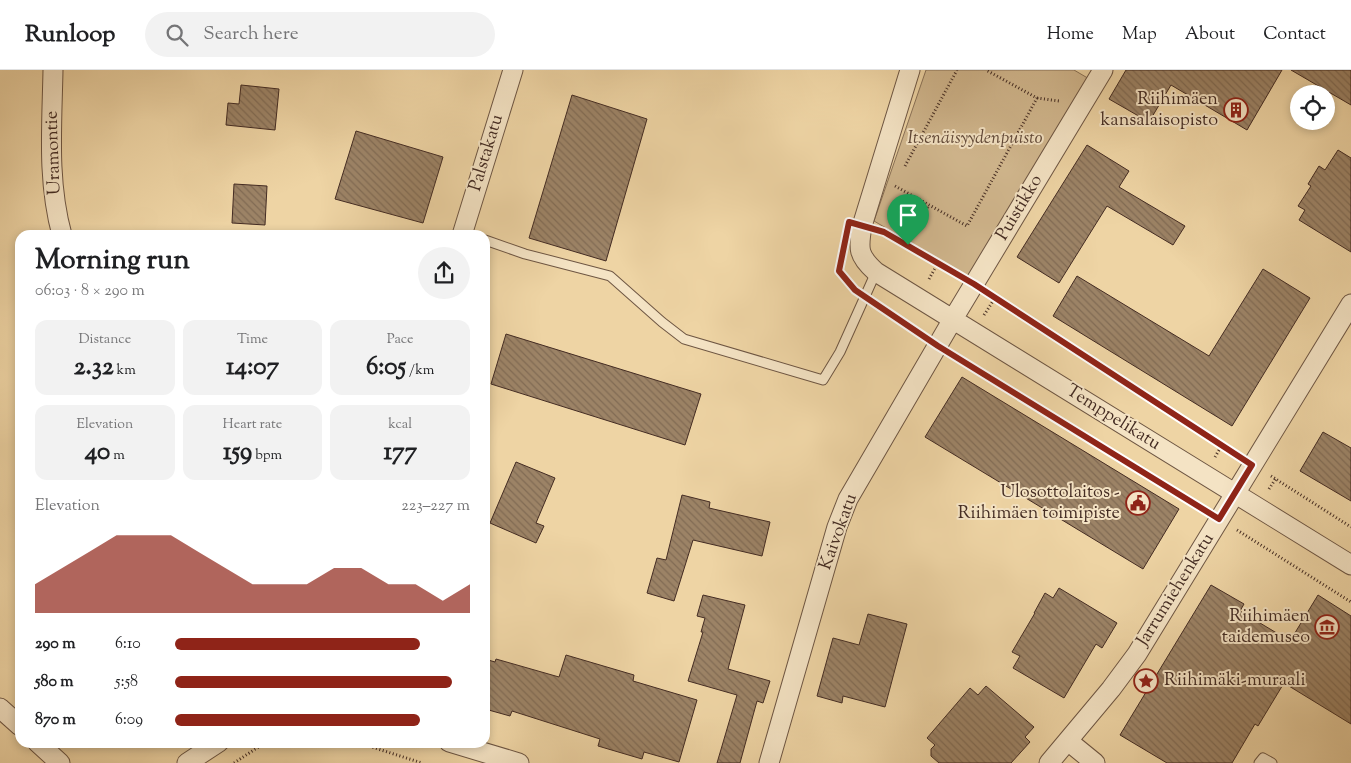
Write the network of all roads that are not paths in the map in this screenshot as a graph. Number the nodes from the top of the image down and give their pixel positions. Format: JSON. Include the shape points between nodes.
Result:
{"nodes":[{"id":1,"x":53,"y":70,"type":"edge"},
{"id":2,"x":513,"y":70,"type":"edge"},
{"id":3,"x":910,"y":70,"type":"edge"},
{"id":4,"x":1103,"y":70,"type":"edge"},
{"id":5,"x":61,"y":230,"type":"edge"},
{"id":6,"x":466,"y":230,"type":"edge"},
{"id":7,"x":490,"y":242,"type":"edge"},
{"id":8,"x":876,"y":272,"type":"junction"},
{"id":9,"x":1351,"y":304,"type":"edge"},
{"id":10,"x":953,"y":319,"type":"junction"},
{"id":11,"x":1235,"y":493,"type":"junction"},
{"id":12,"x":1351,"y":565,"type":"edge"},
{"id":13,"x":0,"y":708,"type":"edge"},
{"id":14,"x":15,"y":722,"type":"edge"},
{"id":15,"x":1068,"y":741,"type":"junction"},
{"id":16,"x":44,"y":748,"type":"edge"},
{"id":17,"x":210,"y":748,"type":"edge"},
{"id":18,"x":468,"y":748,"type":"edge"},
{"id":19,"x":512,"y":762,"type":"edge"},
{"id":20,"x":60,"y":763,"type":"edge"},
{"id":21,"x":186,"y":763,"type":"edge"},
{"id":22,"x":769,"y":763,"type":"edge"},
{"id":23,"x":1049,"y":763,"type":"edge"},
{"id":24,"x":1095,"y":763,"type":"edge"},
{"id":25,"x":1259,"y":763,"type":"edge"},
{"id":26,"x":1272,"y":763,"type":"edge"}],
"edges":[{"from":1,"to":5,"type":"street","name":"Uramontie","via":[[51,156]]},
{"from":2,"to":6,"type":"street","name":"Palstakatu"},
{"from":3,"to":8,"type":"street","via":[[862,226],[860,251]]},
{"from":4,"to":10,"type":"street","name":"Puistikko"},
{"from":7,"to":8,"type":"lane","via":[[610,276],[684,339],[823,380],[840,352]]},
{"from":8,"to":10,"type":"street","name":"Temppelikatu"},
{"from":9,"to":11,"type":"street","name":"Jarrumiehenkatu"},
{"from":10,"to":11,"type":"street","name":"Temppelikatu"},
{"from":10,"to":22,"type":"street","name":"Kaivokatu","via":[[848,498]]},
{"from":11,"to":12,"type":"street","name":"Temppelikatu"},
{"from":11,"to":15,"type":"street","name":"Jarrumiehenkatu","via":[[1136,654]]},
{"from":13,"to":14,"type":"street"},
{"from":15,"to":23,"type":"street","name":"Jarrumiehenkatu"},
{"from":15,"to":24,"type":"street"},
{"from":16,"to":20,"type":"street"},
{"from":17,"to":21,"type":"street"},
{"from":18,"to":19,"type":"street"},
{"from":25,"to":26,"type":"lane","via":[[1263,758]]}]}
